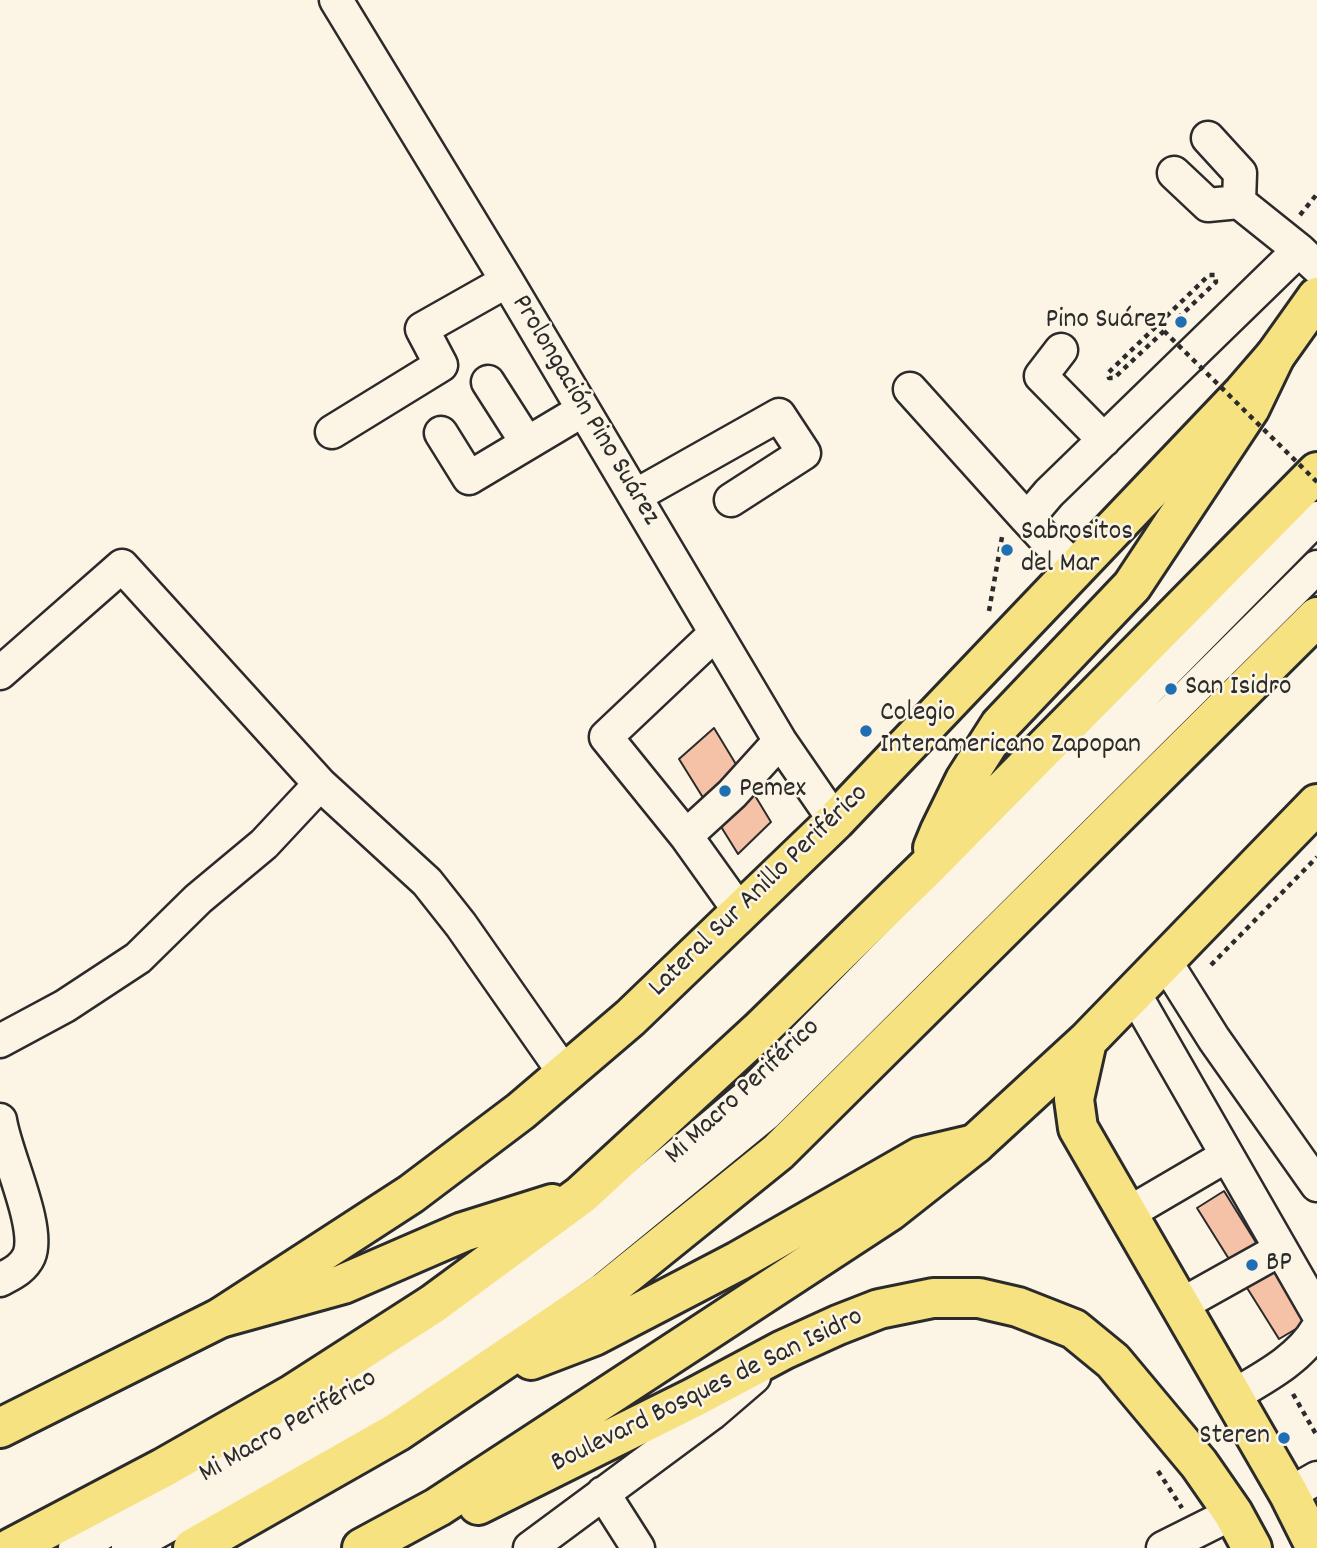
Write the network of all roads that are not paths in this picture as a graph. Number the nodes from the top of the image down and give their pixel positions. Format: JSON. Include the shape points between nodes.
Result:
{"nodes":[{"id":1,"x":336,"y":0,"type":"edge"},
{"id":2,"x":1208,"y":138,"type":"dead end"},
{"id":3,"x":1174,"y":173,"type":"dead end"},
{"id":4,"x":1239,"y":202,"type":"junction"},
{"id":5,"x":1308,"y":258,"type":"edge"},
{"id":6,"x":507,"y":281,"type":"junction"},
{"id":7,"x":1317,"y":297,"type":"edge"},
{"id":8,"x":1061,"y":350,"type":"dead end"},
{"id":9,"x":1276,"y":356,"type":"junction"},
{"id":10,"x":488,"y":382,"type":"dead end"},
{"id":11,"x":910,"y":389,"type":"dead end"},
{"id":12,"x":583,"y":410,"type":"junction"},
{"id":13,"x":332,"y":432,"type":"dead end"},
{"id":14,"x":440,"y":433,"type":"dead end"},
{"id":15,"x":1104,"y":440,"type":"junction"},
{"id":16,"x":527,"y":443,"type":"junction"},
{"id":17,"x":1317,"y":472,"type":"edge"},
{"id":18,"x":635,"y":496,"type":"junction"},
{"id":19,"x":731,"y":500,"type":"dead end"},
{"id":20,"x":1317,"y":518,"type":"edge"},
{"id":21,"x":1027,"y":519,"type":"junction"},
{"id":22,"x":1317,"y":567,"type":"edge"},
{"id":23,"x":1077,"y":569,"type":"junction"},
{"id":24,"x":1317,"y":617,"type":"edge"},
{"id":25,"x":716,"y":634,"type":"junction"},
{"id":26,"x":0,"y":673,"type":"edge"},
{"id":27,"x":780,"y":741,"type":"junction"},
{"id":28,"x":320,"y":784,"type":"junction"},
{"id":29,"x":1317,"y":804,"type":"edge"},
{"id":30,"x":835,"y":821,"type":"junction"},
{"id":31,"x":686,"y":836,"type":"junction"},
{"id":32,"x":927,"y":867,"type":"junction"},
{"id":33,"x":741,"y":913,"type":"junction"},
{"id":34,"x":1165,"y":961,"type":"junction"},
{"id":35,"x":1133,"y":993,"type":"junction"},
{"id":36,"x":0,"y":1041,"type":"edge"},
{"id":37,"x":1087,"y":1041,"type":"junction"},
{"id":38,"x":565,"y":1074,"type":"junction"},
{"id":39,"x":0,"y":1120,"type":"edge"},
{"id":40,"x":975,"y":1144,"type":"junction"},
{"id":41,"x":1226,"y":1156,"type":"junction"},
{"id":42,"x":1314,"y":1172,"type":"edge"},
{"id":43,"x":581,"y":1195,"type":"junction"},
{"id":44,"x":1127,"y":1214,"type":"junction"},
{"id":45,"x":1281,"y":1249,"type":"junction"},
{"id":46,"x":0,"y":1279,"type":"edge"},
{"id":47,"x":1179,"y":1306,"type":"junction"},
{"id":48,"x":1317,"y":1312,"type":"edge"},
{"id":49,"x":220,"y":1318,"type":"junction"},
{"id":50,"x":1317,"y":1329,"type":"edge"},
{"id":51,"x":783,"y":1350,"type":"junction"},
{"id":52,"x":94,"y":1382,"type":"junction"},
{"id":53,"x":1231,"y":1397,"type":"junction"},
{"id":54,"x":0,"y":1428,"type":"edge"},
{"id":55,"x":397,"y":1432,"type":"junction"},
{"id":56,"x":0,"y":1457,"type":"edge"},
{"id":57,"x":1303,"y":1486,"type":"edge"},
{"id":58,"x":603,"y":1493,"type":"junction"},
{"id":59,"x":438,"y":1507,"type":"junction"},
{"id":60,"x":1233,"y":1513,"type":"junction"},
{"id":61,"x":11,"y":1548,"type":"edge"},
{"id":62,"x":75,"y":1548,"type":"edge"},
{"id":63,"x":128,"y":1548,"type":"edge"},
{"id":64,"x":193,"y":1548,"type":"edge"},
{"id":65,"x":362,"y":1548,"type":"edge"},
{"id":66,"x":530,"y":1548,"type":"edge"},
{"id":67,"x":638,"y":1548,"type":"edge"},
{"id":68,"x":1166,"y":1548,"type":"edge"},
{"id":69,"x":1252,"y":1548,"type":"edge"},
{"id":70,"x":1316,"y":1548,"type":"edge"}],
"edges":[{"from":1,"to":6,"type":"street","name":"Prolongación Pino Suárez"},
{"from":2,"to":4,"type":"street","via":[[1240,173]]},
{"from":3,"to":4,"type":"street","via":[[1208,205]]},
{"from":4,"to":5,"type":"street"},
{"from":5,"to":15,"type":"street"},
{"from":6,"to":12,"type":"street","name":"Prolongación Pino Suárez"},
{"from":6,"to":13,"type":"street","via":[[422,329],[441,365]]},
{"from":7,"to":9,"type":"main road","name":"Lateral Sur Anillo Periférico"},
{"from":8,"to":15,"type":"street","via":[[1041,376]]},
{"from":9,"to":23,"type":"main road","name":"Lateral Sur Anillo Periférico"},
{"from":9,"to":32,"type":"main road","via":[[1250,408],[1132,586],[1000,725],[965,780]]},
{"from":10,"to":16,"type":"street"},
{"from":11,"to":21,"type":"street"},
{"from":12,"to":16,"type":"street"},
{"from":12,"to":18,"type":"street","name":"Prolongación Pino Suárez"},
{"from":14,"to":16,"type":"street","via":[[469,478]]},
{"from":15,"to":21,"type":"street"},
{"from":17,"to":32,"type":"main road"},
{"from":18,"to":19,"type":"street","via":[[779,415],[804,453]]},
{"from":18,"to":25,"type":"street","name":"Prolongación Pino Suárez"},
{"from":20,"to":62,"type":"street","name":"Mi Macro Periférico","via":[[748,1096],[586,1233],[362,1390]]},
{"from":21,"to":23,"type":"street"},
{"from":22,"to":63,"type":"street","name":"Mi Macro Periférico","via":[[766,1114],[583,1264],[396,1394]]},
{"from":23,"to":30,"type":"main road","name":"Lateral Sur Anillo Periférico"},
{"from":24,"to":55,"type":"main road","via":[[778,1152],[607,1290]]},
{"from":25,"to":27,"type":"street","name":"Prolongación Pino Suárez"},
{"from":25,"to":31,"type":"street","via":[[606,737]]},
{"from":26,"to":28,"type":"street","via":[[122,566]]},
{"from":27,"to":30,"type":"street","name":"Prolongación Pino Suárez"},
{"from":27,"to":31,"type":"street"},
{"from":28,"to":36,"type":"street","via":[[264,844],[138,958],[65,1006]]},
{"from":28,"to":38,"type":"street","via":[[428,882]]},
{"from":29,"to":34,"type":"main road"},
{"from":30,"to":33,"type":"main road","name":"Lateral Sur Anillo Periférico"},
{"from":31,"to":33,"type":"street"},
{"from":32,"to":43,"type":"main road"},
{"from":33,"to":38,"type":"main road","name":"Lateral Sur Anillo Periférico"},
{"from":34,"to":35,"type":"main road"},
{"from":34,"to":42,"type":"street","via":[[1214,1039]]},
{"from":35,"to":37,"type":"main road"},
{"from":35,"to":41,"type":"street"},
{"from":37,"to":40,"type":"main road"},
{"from":37,"to":44,"type":"main road","via":[[1074,1099],[1078,1128]]},
{"from":38,"to":49,"type":"main road","name":"Lateral Sur Anillo Periférico","via":[[411,1194]]},
{"from":39,"to":46,"type":"street","via":[[31,1227],[30,1255],[22,1266]]},
{"from":40,"to":55,"type":"main road","via":[[920,1157],[669,1297],[593,1336],[514,1366]]},
{"from":40,"to":59,"type":"main road","via":[[890,1211]]},
{"from":41,"to":44,"type":"street"},
{"from":41,"to":45,"type":"street"},
{"from":43,"to":49,"type":"main road","via":[[463,1232],[343,1284]]},
{"from":43,"to":61,"type":"main road","via":[[433,1304],[293,1394]]},
{"from":44,"to":47,"type":"main road"},
{"from":45,"to":47,"type":"street"},
{"from":45,"to":48,"type":"street"},
{"from":47,"to":53,"type":"main road"},
{"from":49,"to":52,"type":"main road"},
{"from":50,"to":53,"type":"street","via":[[1310,1342],[1278,1368]]},
{"from":51,"to":58,"type":"street","via":[[711,1414]]},
{"from":51,"to":59,"type":"main road","name":"Boulevard Bosques de San Isidro","via":[[479,1505]]},
{"from":51,"to":60,"type":"main road","name":"Boulevard Bosques de San Isidro","via":[[879,1310],[933,1298],[979,1298],[1018,1307],[1074,1329],[1113,1362],[1199,1464]]},
{"from":52,"to":54,"type":"main road"},
{"from":52,"to":56,"type":"main road","via":[[69,1413]]},
{"from":53,"to":57,"type":"main road"},
{"from":55,"to":64,"type":"main road"},
{"from":57,"to":70,"type":"main road"},
{"from":58,"to":66,"type":"street"},
{"from":58,"to":67,"type":"street"},
{"from":59,"to":65,"type":"main road"},
{"from":60,"to":68,"type":"street"},
{"from":60,"to":69,"type":"main road","name":"Boulevard Bosques de San Isidro"}]}
